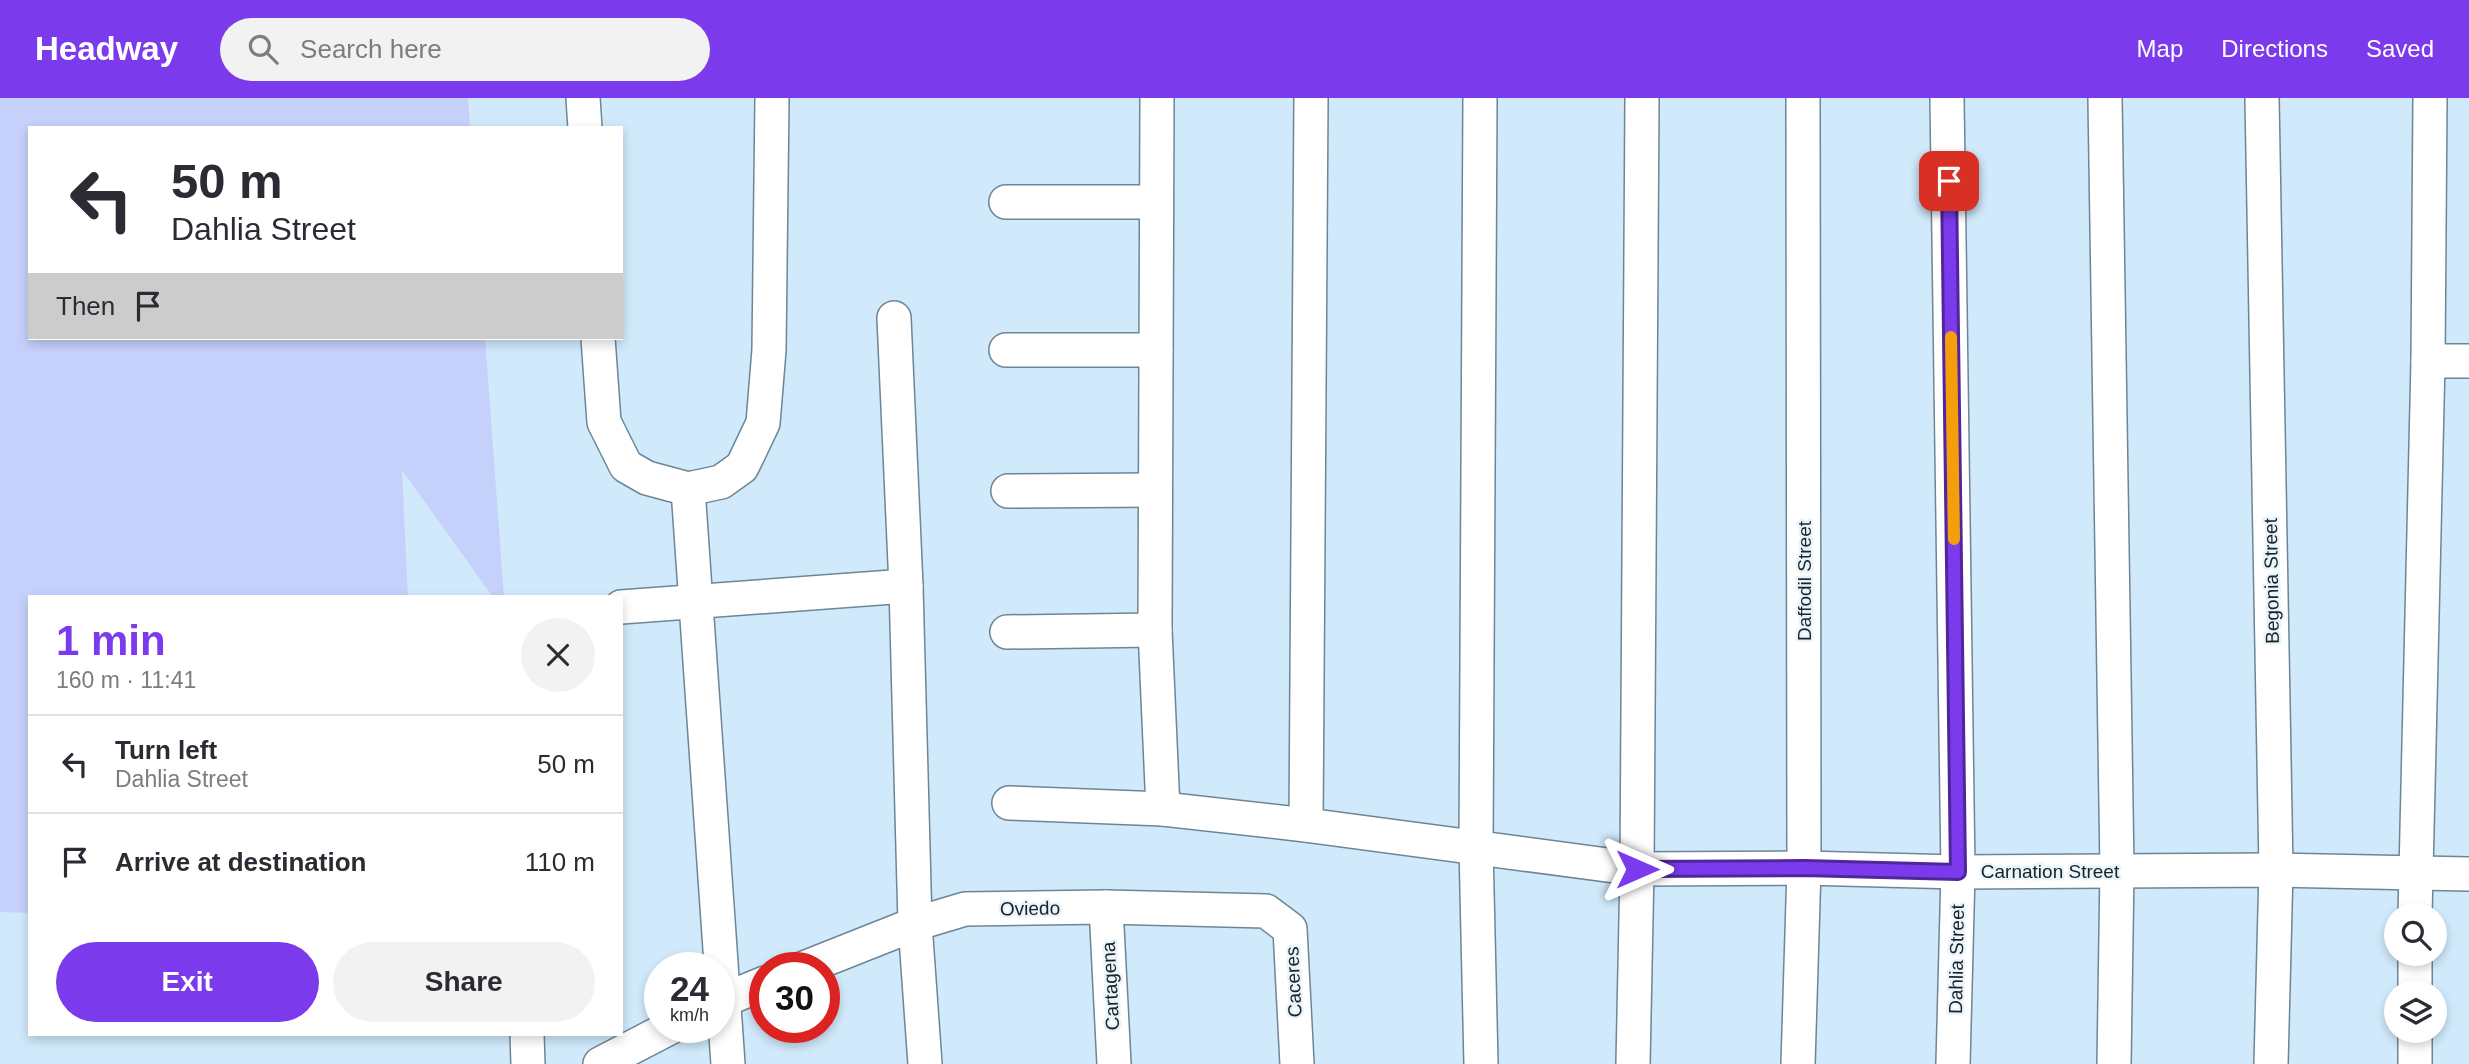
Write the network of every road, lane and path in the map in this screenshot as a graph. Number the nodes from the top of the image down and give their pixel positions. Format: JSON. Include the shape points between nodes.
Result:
{"nodes":[{"id":1,"x":583,"y":98,"type":"edge"},
{"id":2,"x":772,"y":98,"type":"edge"},
{"id":3,"x":1157,"y":98,"type":"edge"},
{"id":4,"x":1311,"y":98,"type":"edge"},
{"id":5,"x":1480,"y":98,"type":"edge"},
{"id":6,"x":1643,"y":98,"type":"edge"},
{"id":7,"x":1803,"y":98,"type":"edge"},
{"id":8,"x":1947,"y":98,"type":"edge"},
{"id":9,"x":2105,"y":98,"type":"edge"},
{"id":10,"x":2262,"y":98,"type":"edge"},
{"id":11,"x":2430,"y":98,"type":"edge"},
{"id":12,"x":585,"y":126,"type":"edge"},
{"id":13,"x":1006,"y":202,"type":"dead end"},
{"id":14,"x":1156,"y":202,"type":"junction"},
{"id":15,"x":894,"y":318,"type":"dead end"},
{"id":16,"x":598,"y":340,"type":"edge"},
{"id":17,"x":1006,"y":350,"type":"dead end"},
{"id":18,"x":1156,"y":350,"type":"junction"},
{"id":19,"x":2428,"y":361,"type":"junction"},
{"id":20,"x":2469,"y":361,"type":"edge"},
{"id":21,"x":688,"y":489,"type":"junction"},
{"id":22,"x":1155,"y":490,"type":"junction"},
{"id":23,"x":1008,"y":491,"type":"dead end"},
{"id":24,"x":906,"y":586,"type":"junction"},
{"id":25,"x":697,"y":603,"type":"junction"},
{"id":26,"x":623,"y":607,"type":"edge"},
{"id":27,"x":1155,"y":630,"type":"junction"},
{"id":28,"x":1007,"y":632,"type":"dead end"},
{"id":29,"x":1009,"y":803,"type":"dead end"},
{"id":30,"x":1163,"y":809,"type":"junction"},
{"id":31,"x":1306,"y":825,"type":"junction"},
{"id":32,"x":1476,"y":847,"type":"junction"},
{"id":33,"x":1804,"y":868,"type":"junction"},
{"id":34,"x":1637,"y":869,"type":"junction"},
{"id":35,"x":2117,"y":870,"type":"junction"},
{"id":36,"x":2276,"y":870,"type":"junction"},
{"id":37,"x":1958,"y":872,"type":"junction"},
{"id":38,"x":2415,"y":872,"type":"junction"},
{"id":39,"x":2469,"y":874,"type":"edge"},
{"id":40,"x":2415,"y":903,"type":"edge"},
{"id":41,"x":1106,"y":907,"type":"junction"},
{"id":42,"x":1266,"y":911,"type":"joint"},
{"id":43,"x":915,"y":924,"type":"junction"},
{"id":44,"x":718,"y":952,"type":"edge"},
{"id":45,"x":840,"y":954,"type":"edge"},
{"id":46,"x":527,"y":1036,"type":"edge"},
{"id":47,"x":644,"y":1041,"type":"edge"},
{"id":48,"x":725,"y":1043,"type":"edge"},
{"id":49,"x":2415,"y":1043,"type":"edge"},
{"id":50,"x":528,"y":1064,"type":"edge"},
{"id":51,"x":600,"y":1064,"type":"edge"},
{"id":52,"x":727,"y":1064,"type":"edge"},
{"id":53,"x":925,"y":1064,"type":"edge"},
{"id":54,"x":1114,"y":1064,"type":"edge"},
{"id":55,"x":1297,"y":1064,"type":"edge"},
{"id":56,"x":1481,"y":1064,"type":"edge"},
{"id":57,"x":1633,"y":1064,"type":"edge"},
{"id":58,"x":1798,"y":1064,"type":"edge"},
{"id":59,"x":1953,"y":1064,"type":"edge"},
{"id":60,"x":2113,"y":1064,"type":"edge"},
{"id":61,"x":2271,"y":1064,"type":"edge"},
{"id":62,"x":2416,"y":1064,"type":"edge"}],
"edges":[{"from":1,"to":12,"type":"street"},
{"from":2,"to":21,"type":"street","via":[[769,350],[763,423],[742,467],[721,482]]},
{"from":3,"to":14,"type":"street"},
{"from":4,"to":31,"type":"street"},
{"from":5,"to":32,"type":"street"},
{"from":6,"to":34,"type":"street"},
{"from":7,"to":33,"type":"street","name":"Daffodil Street"},
{"from":8,"to":37,"type":"street","name":"Dahlia Street"},
{"from":9,"to":35,"type":"street"},
{"from":10,"to":36,"type":"street","name":"Begonia Street"},
{"from":11,"to":19,"type":"street"},
{"from":13,"to":14,"type":"street"},
{"from":14,"to":18,"type":"street"},
{"from":15,"to":24,"type":"street"},
{"from":16,"to":21,"type":"street","via":[[604,422],[626,466],[647,478]]},
{"from":17,"to":18,"type":"street"},
{"from":18,"to":22,"type":"street"},
{"from":19,"to":20,"type":"street"},
{"from":19,"to":38,"type":"street"},
{"from":21,"to":25,"type":"street"},
{"from":22,"to":23,"type":"street"},
{"from":22,"to":27,"type":"street"},
{"from":24,"to":25,"type":"street"},
{"from":24,"to":43,"type":"street"},
{"from":25,"to":26,"type":"street"},
{"from":25,"to":44,"type":"street"},
{"from":27,"to":28,"type":"street"},
{"from":27,"to":30,"type":"street"},
{"from":29,"to":30,"type":"street","name":"Carnation Street"},
{"from":30,"to":31,"type":"street","name":"Carnation Street"},
{"from":31,"to":32,"type":"street","name":"Carnation Street"},
{"from":32,"to":34,"type":"street","name":"Carnation Street"},
{"from":32,"to":56,"type":"street"},
{"from":33,"to":34,"type":"street","name":"Carnation Street"},
{"from":33,"to":37,"type":"street","name":"Carnation Street"},
{"from":33,"to":58,"type":"street","name":"Daffodil Street"},
{"from":34,"to":57,"type":"street"},
{"from":35,"to":36,"type":"street","name":"Carnation Street"},
{"from":35,"to":37,"type":"street","name":"Carnation Street"},
{"from":35,"to":60,"type":"street"},
{"from":36,"to":38,"type":"street","name":"Carnation Street"},
{"from":36,"to":61,"type":"street","name":"Begonia Street"},
{"from":37,"to":59,"type":"street","name":"Dahlia Street"},
{"from":38,"to":39,"type":"street","name":"Carnation Street"},
{"from":38,"to":40,"type":"street"},
{"from":41,"to":42,"type":"street","name":"Oviedo"},
{"from":41,"to":43,"type":"street","name":"Oviedo","via":[[965,909]]},
{"from":41,"to":54,"type":"street","name":"Cartagena"},
{"from":42,"to":55,"type":"street","name":"Caceres","via":[[1290,929]]},
{"from":43,"to":45,"type":"street","name":"Oviedo"},
{"from":43,"to":53,"type":"street"},
{"from":46,"to":50,"type":"street"},
{"from":47,"to":51,"type":"street"},
{"from":48,"to":52,"type":"street"},
{"from":49,"to":62,"type":"street"}]}
